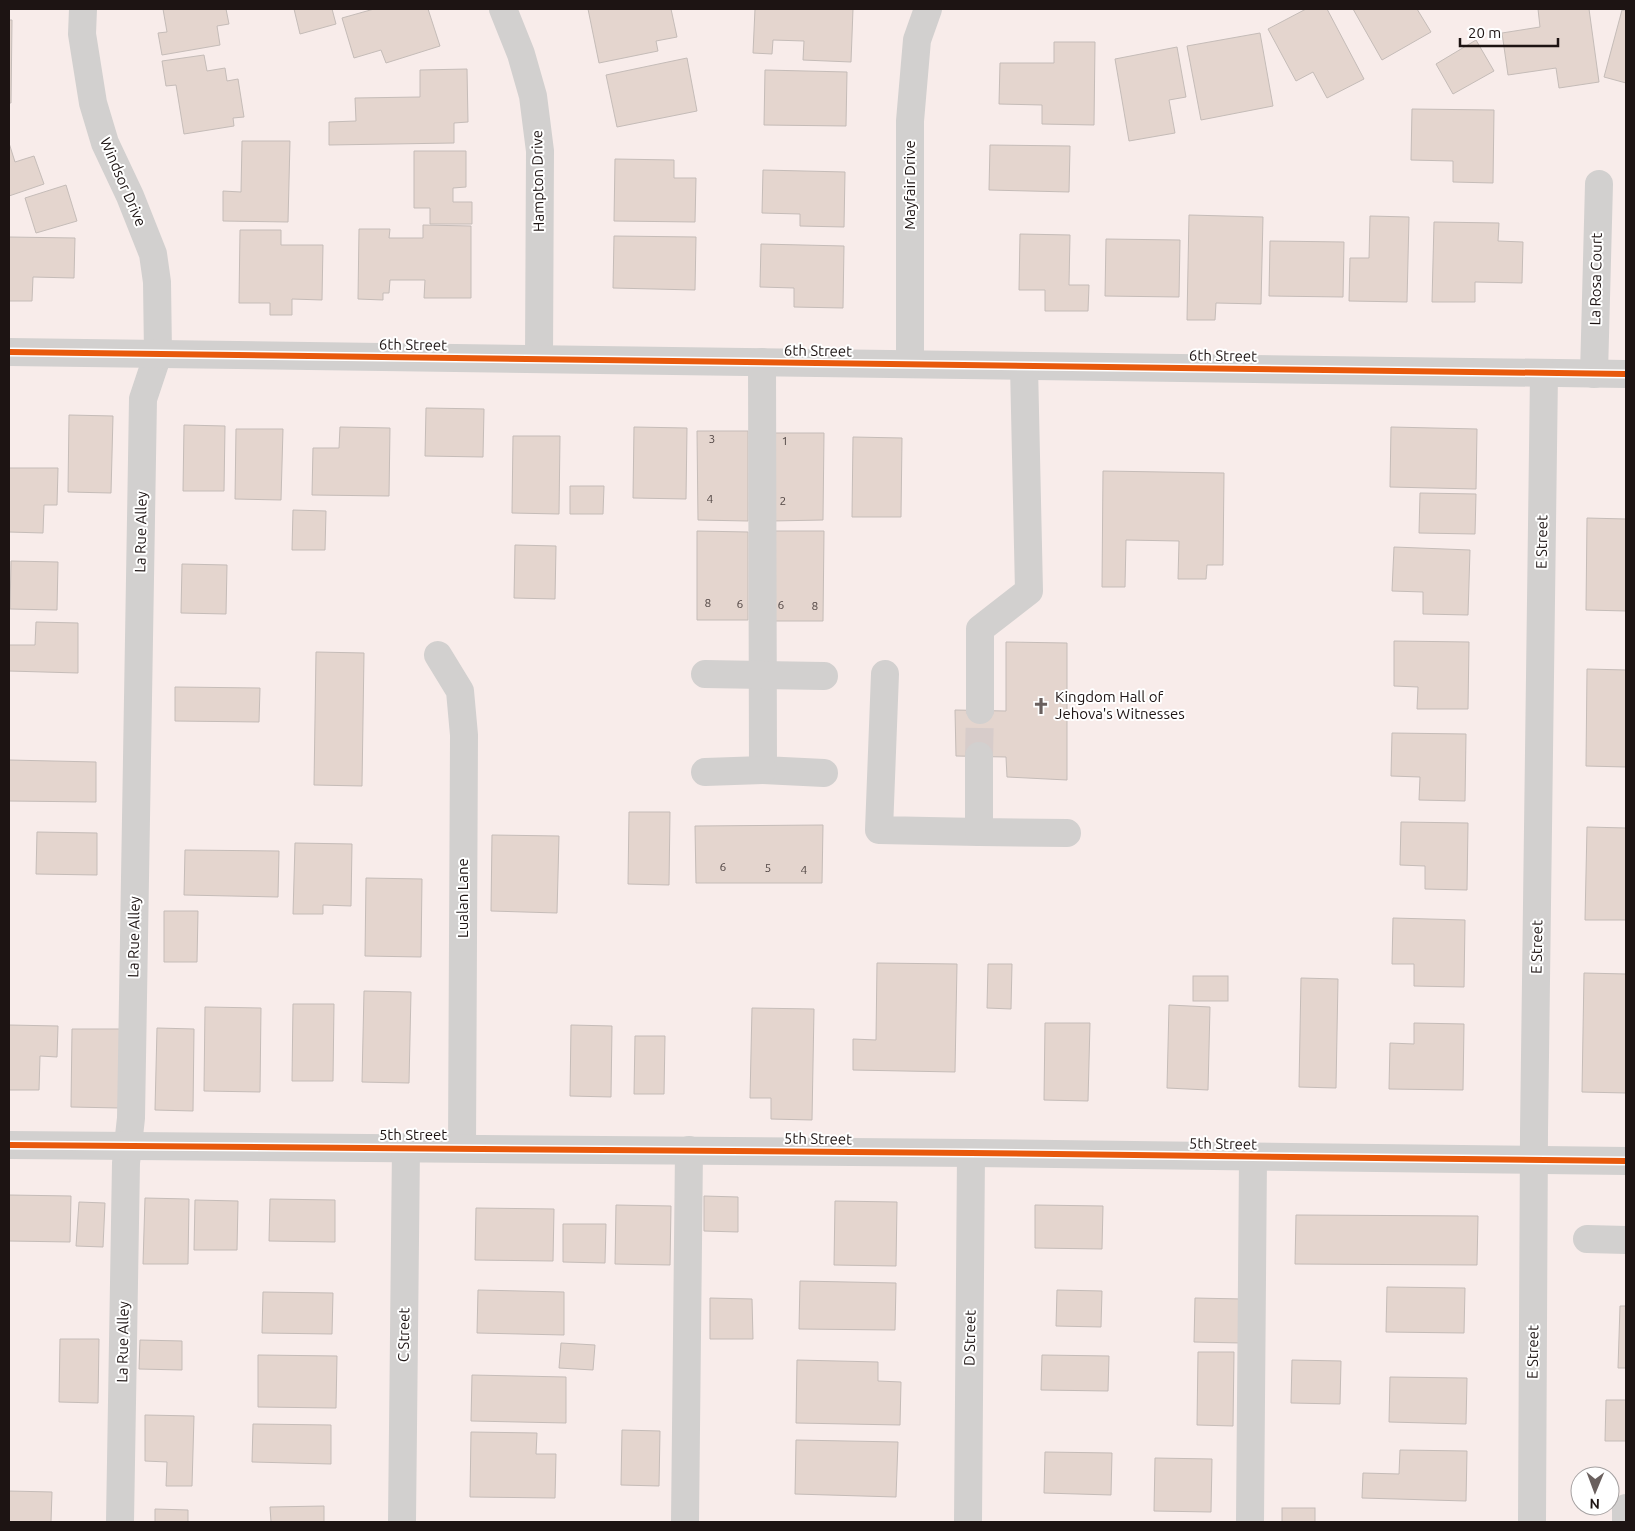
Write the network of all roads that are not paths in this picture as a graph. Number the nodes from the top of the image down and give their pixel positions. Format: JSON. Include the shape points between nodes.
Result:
{"nodes":[{"id":1,"x":83,"y":9,"type":"edge"},
{"id":2,"x":503,"y":9,"type":"edge"},
{"id":3,"x":928,"y":9,"type":"edge"},
{"id":4,"x":1599,"y":184,"type":"dead end"},
{"id":5,"x":9,"y":352,"type":"edge"},
{"id":6,"x":158,"y":354,"type":"junction"},
{"id":7,"x":538,"y":360,"type":"junction"},
{"id":8,"x":762,"y":362,"type":"junction"},
{"id":9,"x":910,"y":364,"type":"junction"},
{"id":10,"x":1024,"y":366,"type":"junction"},
{"id":11,"x":1544,"y":373,"type":"junction"},
{"id":12,"x":1594,"y":374,"type":"junction"},
{"id":13,"x":1626,"y":374,"type":"edge"},
{"id":14,"x":438,"y":655,"type":"dead end"},
{"id":15,"x":705,"y":674,"type":"dead end"},
{"id":16,"x":885,"y":674,"type":"dead end"},
{"id":17,"x":763,"y":676,"type":"junction"},
{"id":18,"x":824,"y":676,"type":"dead end"},
{"id":19,"x":980,"y":710,"type":"tunnel mouth"},
{"id":20,"x":980,"y":756,"type":"tunnel mouth"},
{"id":21,"x":763,"y":770,"type":"junction"},
{"id":22,"x":705,"y":772,"type":"dead end"},
{"id":23,"x":824,"y":773,"type":"dead end"},
{"id":24,"x":979,"y":832,"type":"junction"},
{"id":25,"x":1067,"y":833,"type":"dead end"},
{"id":26,"x":9,"y":1145,"type":"edge"},
{"id":27,"x":128,"y":1146,"type":"junction"},
{"id":28,"x":406,"y":1148,"type":"junction"},
{"id":29,"x":462,"y":1148,"type":"junction"},
{"id":30,"x":690,"y":1150,"type":"junction"},
{"id":31,"x":971,"y":1153,"type":"junction"},
{"id":32,"x":1253,"y":1157,"type":"junction"},
{"id":33,"x":1535,"y":1161,"type":"junction"},
{"id":34,"x":1626,"y":1161,"type":"edge"},
{"id":35,"x":1588,"y":1239,"type":"dead end"},
{"id":36,"x":1626,"y":1240,"type":"edge"},
{"id":37,"x":1626,"y":1508,"type":"edge"},
{"id":38,"x":120,"y":1522,"type":"edge"},
{"id":39,"x":402,"y":1522,"type":"edge"},
{"id":40,"x":685,"y":1522,"type":"edge"},
{"id":41,"x":968,"y":1522,"type":"edge"},
{"id":42,"x":1250,"y":1522,"type":"edge"},
{"id":43,"x":1532,"y":1522,"type":"edge"},
{"id":44,"x":1626,"y":1522,"type":"edge"}],
"edges":[{"from":1,"to":6,"type":"street","name":"Windsor Drive","via":[[82,34],[93,103],[105,143],[152,254],[159,307]]},
{"from":2,"to":7,"type":"street","name":"Hampton Drive","via":[[533,96],[540,151]]},
{"from":3,"to":9,"type":"street","name":"Mayfair Drive","via":[[917,40],[910,121]]},
{"from":4,"to":12,"type":"street","name":"La Rosa Court"},
{"from":5,"to":6,"type":"street","name":"6th Street"},
{"from":6,"to":7,"type":"street","name":"6th Street"},
{"from":6,"to":27,"type":"street","name":"La Rue Alley","via":[[143,399],[132,1118]]},
{"from":7,"to":8,"type":"street","name":"6th Street"},
{"from":8,"to":9,"type":"street","name":"6th Street"},
{"from":8,"to":17,"type":"street"},
{"from":9,"to":10,"type":"street","name":"6th Street"},
{"from":10,"to":11,"type":"street","name":"6th Street"},
{"from":10,"to":19,"type":"street","via":[[1029,591],[980,629]]},
{"from":11,"to":12,"type":"street","name":"6th Street"},
{"from":11,"to":33,"type":"street","name":"E Street"},
{"from":12,"to":13,"type":"street","name":"6th Street"},
{"from":14,"to":29,"type":"street","name":"Lualan Lane","via":[[460,691],[464,735]]},
{"from":15,"to":17,"type":"street"},
{"from":16,"to":24,"type":"street","via":[[879,830]]},
{"from":17,"to":18,"type":"street"},
{"from":17,"to":21,"type":"street"},
{"from":20,"to":24,"type":"street"},
{"from":21,"to":22,"type":"street"},
{"from":21,"to":23,"type":"street"},
{"from":24,"to":25,"type":"street"},
{"from":26,"to":27,"type":"street","name":"5th Street"},
{"from":27,"to":28,"type":"street","name":"5th Street"},
{"from":27,"to":38,"type":"street","name":"La Rue Alley"},
{"from":28,"to":29,"type":"street","name":"5th Street"},
{"from":28,"to":39,"type":"street","name":"C Street"},
{"from":29,"to":30,"type":"street","name":"5th Street"},
{"from":30,"to":31,"type":"street","name":"5th Street"},
{"from":30,"to":40,"type":"street"},
{"from":31,"to":32,"type":"street","name":"5th Street"},
{"from":31,"to":41,"type":"street","name":"D Street"},
{"from":32,"to":33,"type":"street","name":"5th Street"},
{"from":32,"to":42,"type":"street"},
{"from":33,"to":34,"type":"street","name":"5th Street"},
{"from":33,"to":43,"type":"street","name":"E Street"},
{"from":35,"to":36,"type":"street"},
{"from":37,"to":44,"type":"street"}]}
